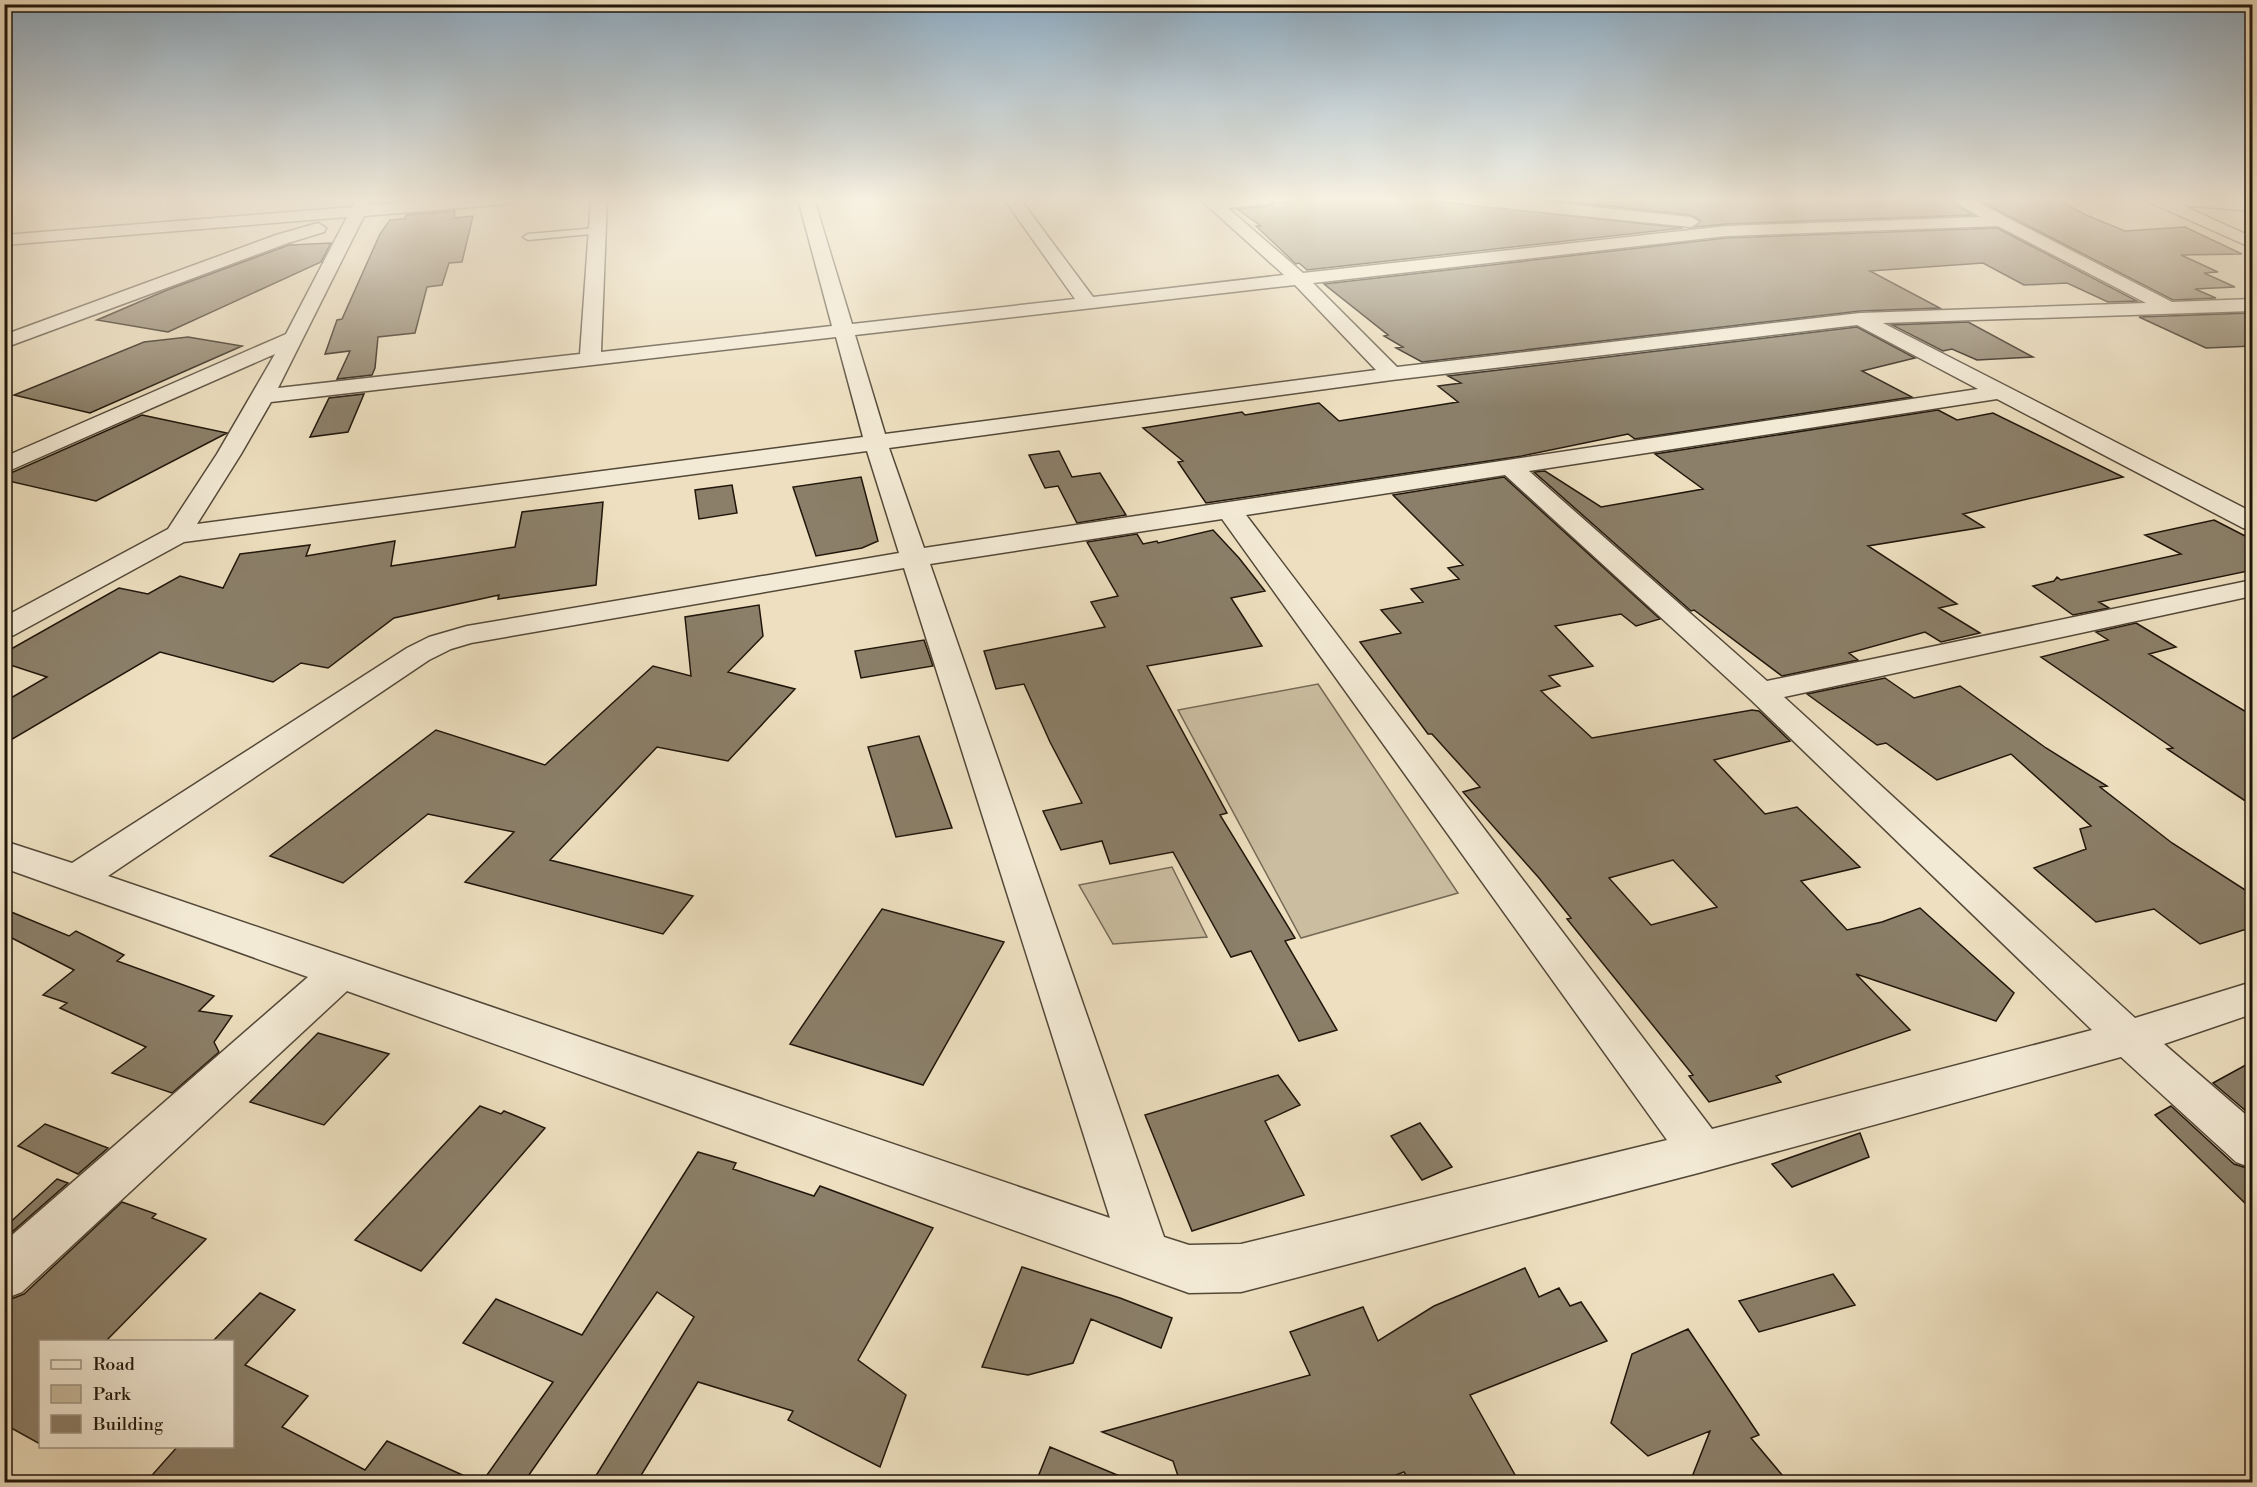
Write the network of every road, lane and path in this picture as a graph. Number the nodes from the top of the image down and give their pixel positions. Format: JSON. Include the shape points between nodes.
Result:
{"nodes":[{"id":1,"x":203,"y":268,"type":"edge"},
{"id":2,"x":329,"y":268,"type":"edge"},
{"id":3,"x":595,"y":268,"type":"edge"},
{"id":4,"x":826,"y":268,"type":"edge"},
{"id":5,"x":1063,"y":268,"type":"edge"},
{"id":6,"x":1287,"y":268,"type":"edge"},
{"id":7,"x":1393,"y":268,"type":"edge"},
{"id":8,"x":2092,"y":268,"type":"edge"},
{"id":9,"x":1299,"y":279,"type":"junction"},
{"id":10,"x":1088,"y":303,"type":"junction"},
{"id":11,"x":2253,"y":305,"type":"edge"},
{"id":12,"x":2169,"y":308,"type":"junction"},
{"id":13,"x":1860,"y":319,"type":"junction"},
{"id":14,"x":843,"y":330,"type":"junction"},
{"id":15,"x":294,"y":338,"type":"junction"},
{"id":16,"x":4,"y":342,"type":"edge"},
{"id":17,"x":590,"y":358,"type":"junction"},
{"id":18,"x":1392,"y":374,"type":"junction"},
{"id":19,"x":1999,"y":392,"type":"junction"},
{"id":20,"x":263,"y":396,"type":"junction"},
{"id":21,"x":876,"y":442,"type":"junction"},
{"id":22,"x":4,"y":466,"type":"edge"},
{"id":23,"x":1510,"y":467,"type":"junction"},
{"id":24,"x":1229,"y":510,"type":"junction"},
{"id":25,"x":2253,"y":522,"type":"edge"},
{"id":26,"x":177,"y":534,"type":"junction"},
{"id":27,"x":915,"y":558,"type":"junction"},
{"id":28,"x":2253,"y":588,"type":"edge"},
{"id":29,"x":12,"y":618,"type":"edge"},
{"id":30,"x":1761,"y":692,"type":"junction"},
{"id":31,"x":4,"y":854,"type":"edge"},
{"id":32,"x":77,"y":878,"type":"junction"},
{"id":33,"x":341,"y":972,"type":"junction"},
{"id":34,"x":2253,"y":998,"type":"edge"},
{"id":35,"x":2128,"y":1038,"type":"junction"},
{"id":36,"x":2253,"y":1148,"type":"edge"},
{"id":37,"x":1702,"y":1152,"type":"junction"},
{"id":38,"x":1146,"y":1255,"type":"junction"},
{"id":39,"x":4,"y":1275,"type":"edge"}],
"edges":[{"from":1,"to":16,"type":"street"},
{"from":2,"to":15,"type":"street"},
{"from":3,"to":17,"type":"street"},
{"from":4,"to":14,"type":"street"},
{"from":5,"to":10,"type":"street"},
{"from":6,"to":9,"type":"street"},
{"from":7,"to":9,"type":"street"},
{"from":8,"to":12,"type":"street"},
{"from":9,"to":10,"type":"street"},
{"from":9,"to":18,"type":"street"},
{"from":10,"to":14,"type":"street"},
{"from":11,"to":12,"type":"street"},
{"from":12,"to":13,"type":"street"},
{"from":13,"to":18,"type":"street"},
{"from":13,"to":19,"type":"street"},
{"from":14,"to":17,"type":"street"},
{"from":14,"to":21,"type":"street"},
{"from":15,"to":20,"type":"street"},
{"from":15,"to":22,"type":"street"},
{"from":17,"to":20,"type":"street"},
{"from":18,"to":21,"type":"street"},
{"from":19,"to":23,"type":"street"},
{"from":19,"to":25,"type":"street"},
{"from":20,"to":26,"type":"street"},
{"from":21,"to":26,"type":"street"},
{"from":21,"to":27,"type":"street"},
{"from":23,"to":24,"type":"street"},
{"from":23,"to":30,"type":"street"},
{"from":24,"to":27,"type":"street"},
{"from":24,"to":37,"type":"street"},
{"from":26,"to":29,"type":"street"},
{"from":27,"to":32,"type":"street","via":[[467,634],[440,643]]},
{"from":27,"to":38,"type":"street"},
{"from":28,"to":30,"type":"street"},
{"from":30,"to":35,"type":"street"},
{"from":31,"to":32,"type":"street"},
{"from":32,"to":33,"type":"street"},
{"from":33,"to":38,"type":"street"},
{"from":33,"to":39,"type":"street"},
{"from":34,"to":35,"type":"street"},
{"from":35,"to":36,"type":"street"},
{"from":35,"to":37,"type":"street"},
{"from":37,"to":38,"type":"street","via":[[1241,1269],[1189,1269]]}]}
